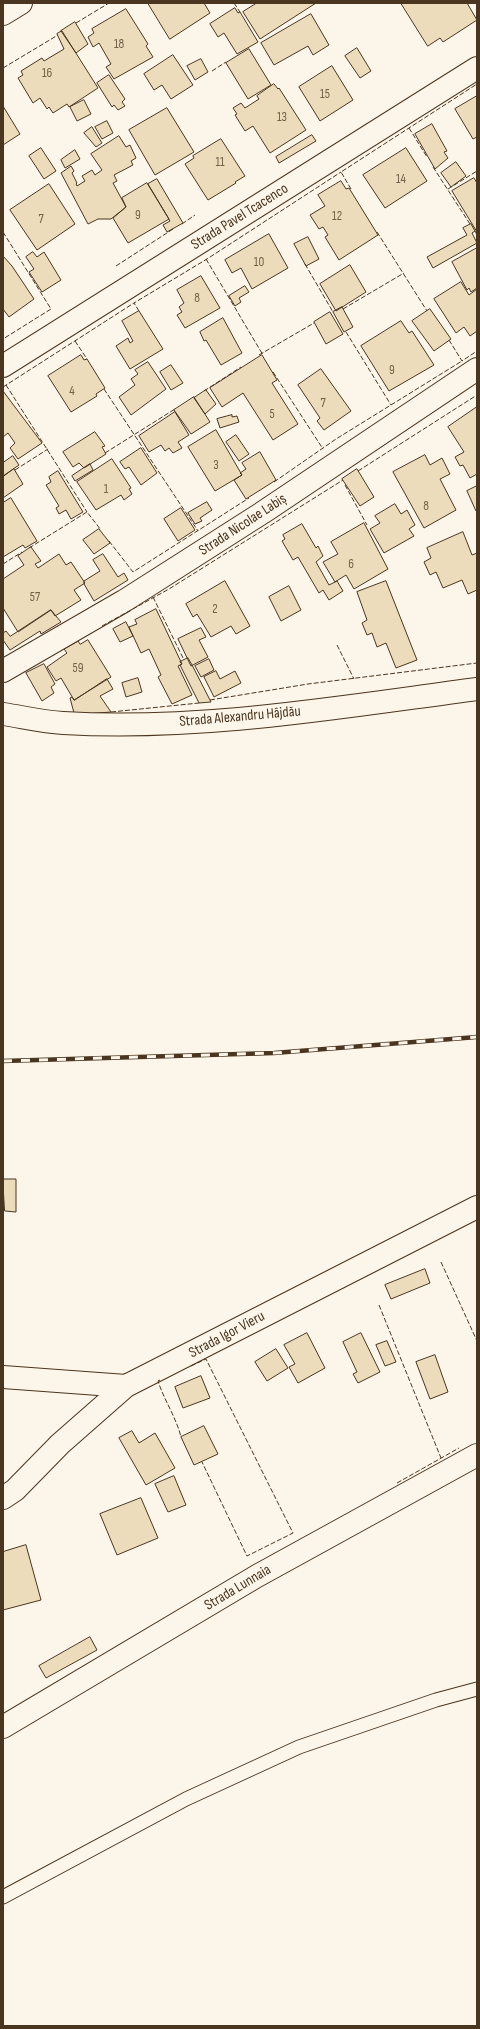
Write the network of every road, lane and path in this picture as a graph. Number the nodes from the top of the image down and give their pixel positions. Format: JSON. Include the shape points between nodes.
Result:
{"nodes":[{"id":1,"x":21,"y":3,"type":"edge"},
{"id":2,"x":3,"y":14,"type":"edge"},
{"id":3,"x":477,"y":68,"type":"edge"},
{"id":4,"x":3,"y":366,"type":"edge"},
{"id":5,"x":477,"y":369,"type":"edge"},
{"id":6,"x":3,"y":671,"type":"edge"},
{"id":7,"x":477,"y":689,"type":"edge"},
{"id":8,"x":3,"y":714,"type":"edge"},
{"id":9,"x":477,"y":1207,"type":"edge"},
{"id":10,"x":3,"y":1377,"type":"edge"},
{"id":11,"x":126,"y":1386,"type":"junction"},
{"id":12,"x":477,"y":1455,"type":"edge"},
{"id":13,"x":3,"y":1498,"type":"edge"},
{"id":14,"x":477,"y":1690,"type":"edge"},
{"id":15,"x":3,"y":1727,"type":"edge"},
{"id":16,"x":3,"y":1897,"type":"edge"}],
"edges":[{"from":1,"to":2,"type":"street"},
{"from":3,"to":4,"type":"street","name":"Strada Pavel Tcacenco"},
{"from":5,"to":6,"type":"street","name":"Strada Nicolae Labiș","via":[[255,518],[124,601]]},
{"from":7,"to":8,"type":"street","name":"Strada Alexandru Hâjdău","via":[[206,722],[127,725],[61,723]]},
{"from":9,"to":11,"type":"street","name":"Strada Igor Vieru"},
{"from":10,"to":11,"type":"street"},
{"from":11,"to":13,"type":"street","name":"Strada Igor Vieru","via":[[86,1420],[15,1490]]},
{"from":12,"to":15,"type":"street","name":"Strada Lunnaia","via":[[257,1576]]},
{"from":14,"to":16,"type":"lane","via":[[436,1700],[299,1747],[186,1799]]}]}
